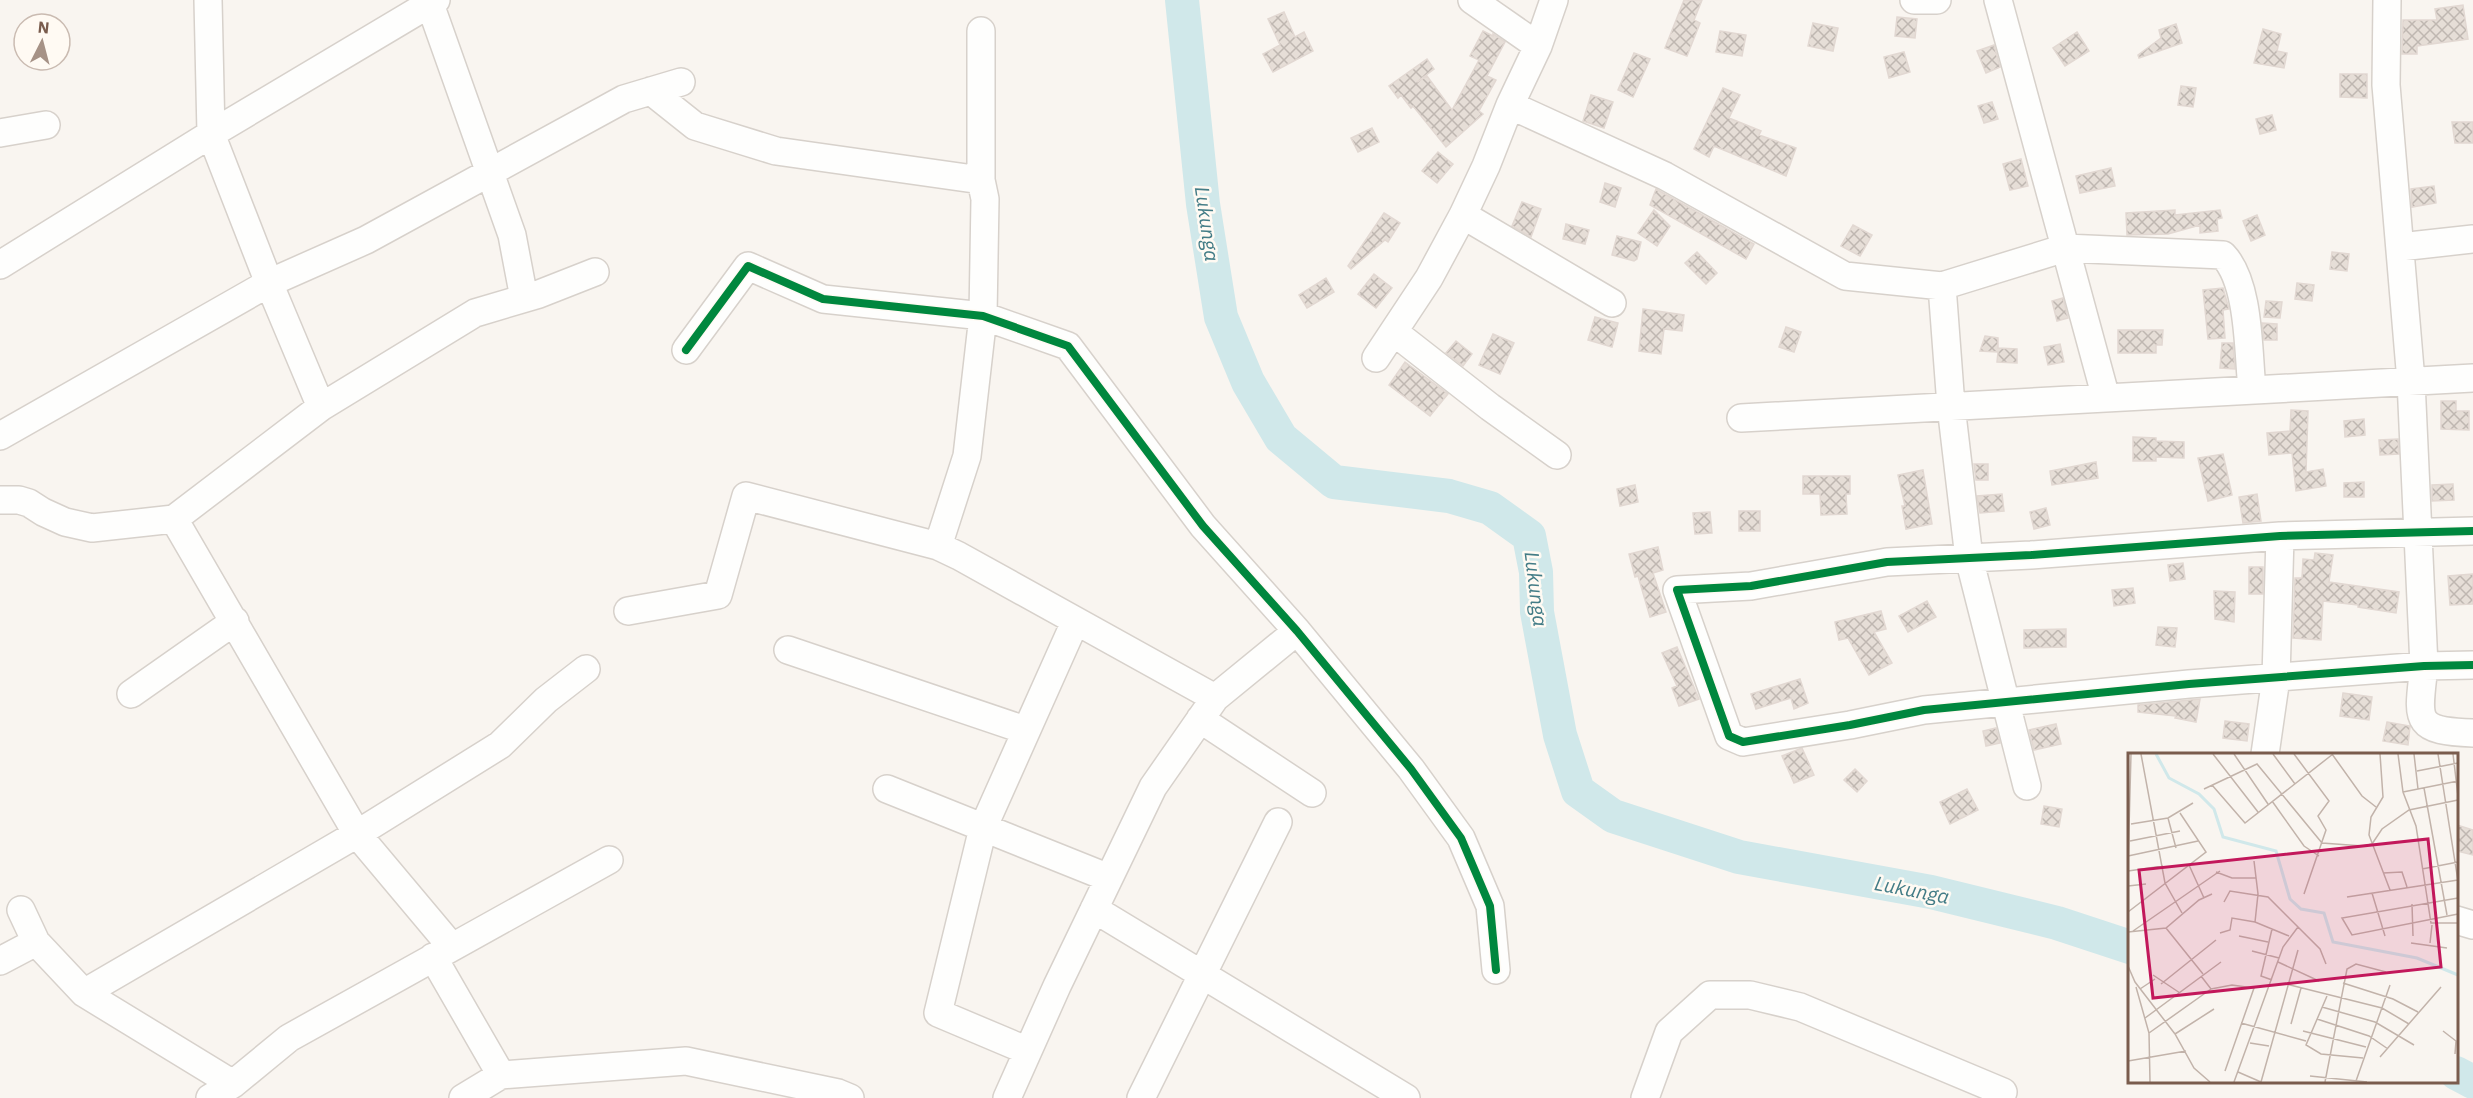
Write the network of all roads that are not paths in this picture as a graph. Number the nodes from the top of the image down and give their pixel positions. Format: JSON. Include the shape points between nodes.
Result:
{"nodes":[{"id":1,"x":208,"y":0,"type":"edge"},
{"id":2,"x":1472,"y":0,"type":"edge"},
{"id":3,"x":1554,"y":0,"type":"edge"},
{"id":4,"x":1914,"y":0,"type":"edge"},
{"id":5,"x":1937,"y":0,"type":"edge"},
{"id":6,"x":1998,"y":0,"type":"edge"},
{"id":7,"x":2386,"y":0,"type":"edge"},
{"id":8,"x":433,"y":2,"type":"edge"},
{"id":9,"x":981,"y":31,"type":"dead end"},
{"id":10,"x":1538,"y":46,"type":"junction"},
{"id":11,"x":681,"y":82,"type":"dead end"},
{"id":12,"x":651,"y":91,"type":"junction"},
{"id":13,"x":1510,"y":105,"type":"junction"},
{"id":14,"x":46,"y":125,"type":"dead end"},
{"id":15,"x":0,"y":133,"type":"edge"},
{"id":16,"x":211,"y":134,"type":"junction"},
{"id":17,"x":491,"y":174,"type":"junction"},
{"id":18,"x":981,"y":180,"type":"junction"},
{"id":19,"x":1462,"y":215,"type":"junction"},
{"id":20,"x":2473,"y":239,"type":"edge"},
{"id":21,"x":2065,"y":248,"type":"junction"},
{"id":22,"x":2400,"y":248,"type":"junction"},
{"id":23,"x":0,"y":265,"type":"edge"},
{"id":24,"x":595,"y":272,"type":"dead end"},
{"id":25,"x":269,"y":283,"type":"junction"},
{"id":26,"x":1941,"y":286,"type":"junction"},
{"id":27,"x":524,"y":298,"type":"junction"},
{"id":28,"x":1612,"y":303,"type":"dead end"},
{"id":29,"x":983,"y":316,"type":"junction"},
{"id":30,"x":1394,"y":332,"type":"junction"},
{"id":31,"x":686,"y":350,"type":"dead end"},
{"id":32,"x":1376,"y":357,"type":"dead end"},
{"id":33,"x":2473,"y":378,"type":"edge"},
{"id":34,"x":2411,"y":381,"type":"junction"},
{"id":35,"x":2252,"y":389,"type":"junction"},
{"id":36,"x":2106,"y":398,"type":"junction"},
{"id":37,"x":1951,"y":406,"type":"junction"},
{"id":38,"x":321,"y":407,"type":"junction"},
{"id":39,"x":1741,"y":418,"type":"dead end"},
{"id":40,"x":0,"y":436,"type":"edge"},
{"id":41,"x":1557,"y":455,"type":"dead end"},
{"id":42,"x":0,"y":500,"type":"edge"},
{"id":43,"x":174,"y":519,"type":"junction"},
{"id":44,"x":2473,"y":531,"type":"edge"},
{"id":45,"x":2418,"y":534,"type":"junction"},
{"id":46,"x":2280,"y":536,"type":"junction"},
{"id":47,"x":938,"y":546,"type":"junction"},
{"id":48,"x":1969,"y":558,"type":"junction"},
{"id":49,"x":628,"y":611,"type":"dead end"},
{"id":50,"x":235,"y":621,"type":"junction"},
{"id":51,"x":1075,"y":622,"type":"junction"},
{"id":52,"x":1297,"y":632,"type":"junction"},
{"id":53,"x":788,"y":650,"type":"dead end"},
{"id":54,"x":2473,"y":665,"type":"edge"},
{"id":55,"x":2424,"y":666,"type":"junction"},
{"id":56,"x":586,"y":669,"type":"dead end"},
{"id":57,"x":2276,"y":678,"type":"junction"},
{"id":58,"x":131,"y":694,"type":"dead end"},
{"id":59,"x":1215,"y":698,"type":"junction"},
{"id":60,"x":2006,"y":702,"type":"junction"},
{"id":61,"x":1200,"y":719,"type":"junction"},
{"id":62,"x":1025,"y":730,"type":"junction"},
{"id":63,"x":2473,"y":733,"type":"edge"},
{"id":64,"x":2434,"y":742,"type":"edge"},
{"id":65,"x":2265,"y":753,"type":"edge"},
{"id":66,"x":2027,"y":786,"type":"dead end"},
{"id":67,"x":887,"y":789,"type":"dead end"},
{"id":68,"x":1312,"y":793,"type":"dead end"},
{"id":69,"x":1278,"y":822,"type":"dead end"},
{"id":70,"x":983,"y":828,"type":"junction"},
{"id":71,"x":357,"y":834,"type":"junction"},
{"id":72,"x":609,"y":860,"type":"dead end"},
{"id":73,"x":1109,"y":878,"type":"junction"},
{"id":74,"x":1094,"y":909,"type":"junction"},
{"id":75,"x":21,"y":910,"type":"dead end"},
{"id":76,"x":2458,"y":920,"type":"edge"},
{"id":77,"x":2473,"y":925,"type":"edge"},
{"id":78,"x":36,"y":942,"type":"junction"},
{"id":79,"x":442,"y":952,"type":"junction"},
{"id":80,"x":0,"y":961,"type":"edge"},
{"id":81,"x":1496,"y":970,"type":"dead end"},
{"id":82,"x":1202,"y":976,"type":"junction"},
{"id":83,"x":84,"y":993,"type":"junction"},
{"id":84,"x":1028,"y":1051,"type":"junction"},
{"id":85,"x":501,"y":1075,"type":"junction"},
{"id":86,"x":233,"y":1083,"type":"junction"},
{"id":87,"x":2003,"y":1092,"type":"dead end"},
{"id":88,"x":210,"y":1098,"type":"edge"},
{"id":89,"x":463,"y":1098,"type":"edge"},
{"id":90,"x":850,"y":1098,"type":"edge"},
{"id":91,"x":1007,"y":1098,"type":"edge"},
{"id":92,"x":1141,"y":1098,"type":"edge"},
{"id":93,"x":1406,"y":1098,"type":"edge"},
{"id":94,"x":1645,"y":1098,"type":"edge"}],
"edges":[{"from":1,"to":16,"type":"street"},
{"from":2,"to":10,"type":"street"},
{"from":3,"to":10,"type":"street"},
{"from":4,"to":5,"type":"street"},
{"from":6,"to":21,"type":"street"},
{"from":7,"to":22,"type":"street","via":[[2386,85]]},
{"from":8,"to":16,"type":"street"},
{"from":8,"to":17,"type":"street"},
{"from":9,"to":18,"type":"street"},
{"from":10,"to":13,"type":"street"},
{"from":11,"to":12,"type":"street"},
{"from":12,"to":17,"type":"street","via":[[624,99]]},
{"from":12,"to":18,"type":"street","via":[[695,126],[776,151]]},
{"from":13,"to":19,"type":"street"},
{"from":13,"to":26,"type":"street","via":[[1665,176],[1845,276]]},
{"from":14,"to":15,"type":"street"},
{"from":16,"to":23,"type":"street"},
{"from":16,"to":25,"type":"street"},
{"from":17,"to":25,"type":"street","via":[[366,240]]},
{"from":17,"to":27,"type":"street","via":[[512,235]]},
{"from":18,"to":29,"type":"street","via":[[985,199]]},
{"from":19,"to":28,"type":"street"},
{"from":19,"to":30,"type":"street","via":[[1429,278]]},
{"from":20,"to":22,"type":"street"},
{"from":21,"to":26,"type":"street"},
{"from":21,"to":35,"type":"street","via":[[2223,255],[2242,294]]},
{"from":21,"to":36,"type":"street"},
{"from":22,"to":34,"type":"street"},
{"from":24,"to":27,"type":"street"},
{"from":25,"to":38,"type":"street"},
{"from":25,"to":40,"type":"street"},
{"from":26,"to":37,"type":"street"},
{"from":27,"to":38,"type":"street","via":[[475,313]]},
{"from":29,"to":31,"type":"street","via":[[823,299],[748,266]]},
{"from":29,"to":47,"type":"street","via":[[967,456]]},
{"from":29,"to":52,"type":"street","via":[[1068,346],[1203,526]]},
{"from":30,"to":32,"type":"street"},
{"from":30,"to":41,"type":"street"},
{"from":33,"to":34,"type":"street"},
{"from":34,"to":35,"type":"street"},
{"from":34,"to":45,"type":"street"},
{"from":35,"to":36,"type":"street"},
{"from":36,"to":37,"type":"street"},
{"from":37,"to":39,"type":"street"},
{"from":37,"to":48,"type":"street"},
{"from":38,"to":43,"type":"street"},
{"from":42,"to":43,"type":"street","via":[[29,503],[65,522],[92,528]]},
{"from":43,"to":50,"type":"street"},
{"from":44,"to":45,"type":"street"},
{"from":45,"to":46,"type":"street"},
{"from":45,"to":55,"type":"street"},
{"from":46,"to":48,"type":"street"},
{"from":46,"to":57,"type":"street"},
{"from":47,"to":49,"type":"street","via":[[746,496],[718,595]]},
{"from":47,"to":51,"type":"street"},
{"from":48,"to":60,"type":"street"},
{"from":48,"to":60,"type":"street","via":[[1887,562],[1751,586],[1677,590],[1729,736],[1743,742],[1924,710]]},
{"from":50,"to":58,"type":"street"},
{"from":50,"to":71,"type":"street"},
{"from":51,"to":59,"type":"street"},
{"from":51,"to":62,"type":"street"},
{"from":52,"to":59,"type":"street"},
{"from":52,"to":81,"type":"street","via":[[1411,769],[1461,838],[1490,906]]},
{"from":53,"to":62,"type":"street"},
{"from":54,"to":55,"type":"street"},
{"from":55,"to":57,"type":"street"},
{"from":55,"to":64,"type":"street","via":[[2419,705]]},
{"from":56,"to":71,"type":"street","via":[[546,700],[500,745]]},
{"from":57,"to":60,"type":"street"},
{"from":57,"to":65,"type":"street"},
{"from":59,"to":61,"type":"street"},
{"from":60,"to":66,"type":"street"},
{"from":61,"to":68,"type":"street"},
{"from":61,"to":73,"type":"street","via":[[1153,787]]},
{"from":62,"to":70,"type":"street"},
{"from":63,"to":64,"type":"street"},
{"from":67,"to":70,"type":"street"},
{"from":69,"to":82,"type":"street"},
{"from":70,"to":73,"type":"street"},
{"from":70,"to":84,"type":"street","via":[[938,1013]]},
{"from":71,"to":79,"type":"street"},
{"from":71,"to":83,"type":"street"},
{"from":72,"to":79,"type":"street"},
{"from":73,"to":74,"type":"street"},
{"from":74,"to":82,"type":"street"},
{"from":74,"to":84,"type":"street"},
{"from":75,"to":78,"type":"street"},
{"from":76,"to":77,"type":"street"},
{"from":78,"to":80,"type":"street"},
{"from":78,"to":83,"type":"street"},
{"from":79,"to":85,"type":"street"},
{"from":79,"to":86,"type":"street","via":[[289,1038]]},
{"from":82,"to":92,"type":"street"},
{"from":82,"to":93,"type":"street"},
{"from":83,"to":86,"type":"street"},
{"from":84,"to":91,"type":"street"},
{"from":85,"to":89,"type":"street"},
{"from":85,"to":90,"type":"street","via":[[686,1061]]},
{"from":86,"to":88,"type":"street"},
{"from":87,"to":94,"type":"street","via":[[1800,1007],[1750,995],[1710,994],[1669,1032]]}]}
